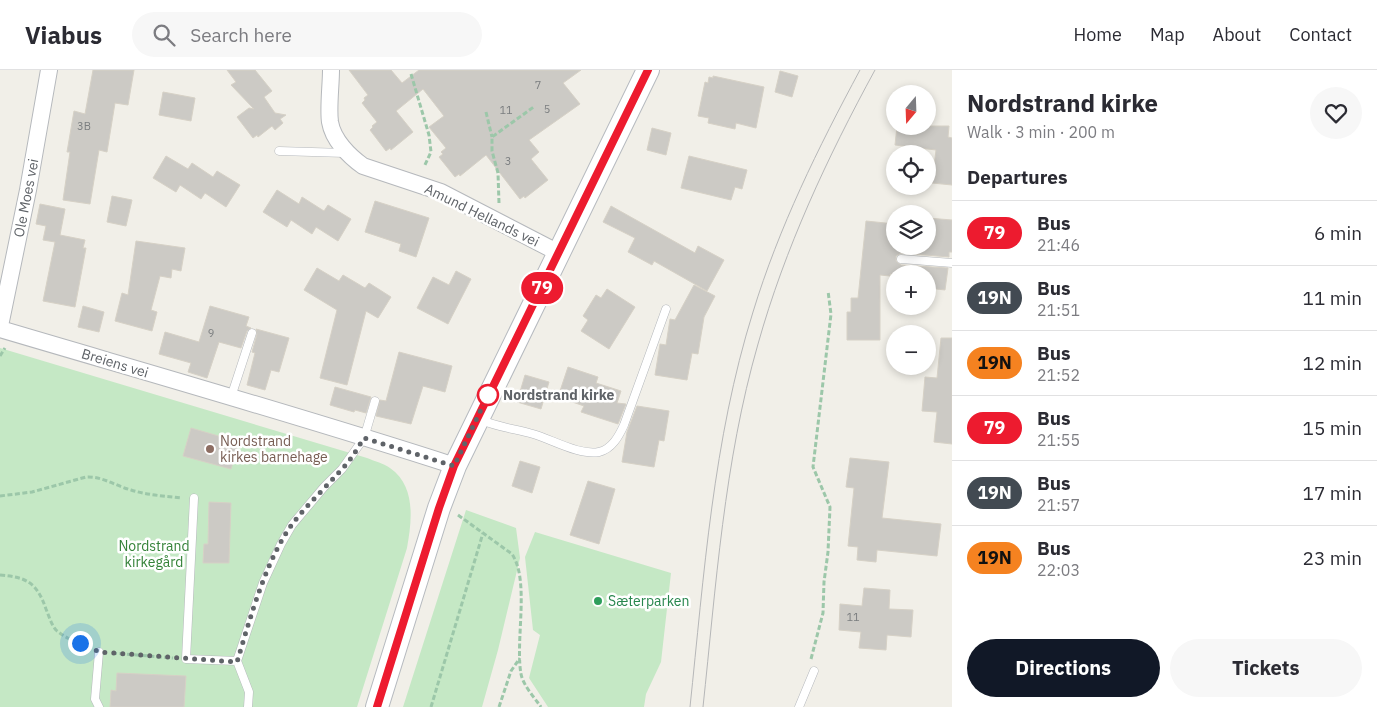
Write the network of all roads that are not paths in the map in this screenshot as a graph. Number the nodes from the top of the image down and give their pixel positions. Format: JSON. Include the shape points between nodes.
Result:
{"nodes":[{"id":1,"x":49,"y":70,"type":"edge"},
{"id":2,"x":331,"y":70,"type":"edge"},
{"id":3,"x":648,"y":70,"type":"edge"},
{"id":4,"x":279,"y":151,"type":"dead end"},
{"id":5,"x":347,"y":153,"type":"junction"},
{"id":6,"x":559,"y":254,"type":"junction"},
{"id":7,"x":900,"y":259,"type":"dead end"},
{"id":8,"x":952,"y":263,"type":"edge"},
{"id":9,"x":666,"y":309,"type":"dead end"},
{"id":10,"x":0,"y":327,"type":"edge"},
{"id":11,"x":252,"y":332,"type":"dead end"},
{"id":12,"x":231,"y":397,"type":"junction"},
{"id":13,"x":375,"y":401,"type":"dead end"},
{"id":14,"x":476,"y":418,"type":"junction"},
{"id":15,"x":364,"y":438,"type":"junction"},
{"id":16,"x":454,"y":466,"type":"junction"},
{"id":17,"x":194,"y":498,"type":"road end"},
{"id":18,"x":99,"y":652,"type":"road end"},
{"id":19,"x":237,"y":662,"type":"junction"},
{"id":20,"x":814,"y":671,"type":"road end"},
{"id":21,"x":99,"y":707,"type":"edge"},
{"id":22,"x":248,"y":707,"type":"edge"},
{"id":23,"x":377,"y":707,"type":"edge"},
{"id":24,"x":800,"y":707,"type":"edge"}],
"edges":[{"from":1,"to":10,"type":"street","name":"Ole Moes vei"},
{"from":2,"to":5,"type":"street","name":"Amund Hellands vei","via":[[330,123]]},
{"from":3,"to":6,"type":"main road"},
{"from":4,"to":5,"type":"lane"},
{"from":5,"to":6,"type":"street","name":"Amund Hellands vei","via":[[363,166],[441,192]]},
{"from":6,"to":14,"type":"main road"},
{"from":7,"to":8,"type":"lane"},
{"from":9,"to":14,"type":"lane","via":[[620,436],[605,450],[581,450]]},
{"from":10,"to":12,"type":"street","name":"Breiens vei"},
{"from":11,"to":12,"type":"lane"},
{"from":12,"to":15,"type":"street","name":"Breiens vei"},
{"from":13,"to":15,"type":"lane"},
{"from":14,"to":16,"type":"main road"},
{"from":15,"to":16,"type":"street","name":"Breiens vei"},
{"from":15,"to":19,"type":"lane","via":[[342,470],[292,525],[281,544],[263,582]]},
{"from":16,"to":23,"type":"main road"},
{"from":17,"to":19,"type":"lane","via":[[186,659]]},
{"from":18,"to":21,"type":"lane","via":[[95,699]]},
{"from":19,"to":22,"type":"lane","via":[[249,692]]},
{"from":20,"to":24,"type":"lane"}]}
